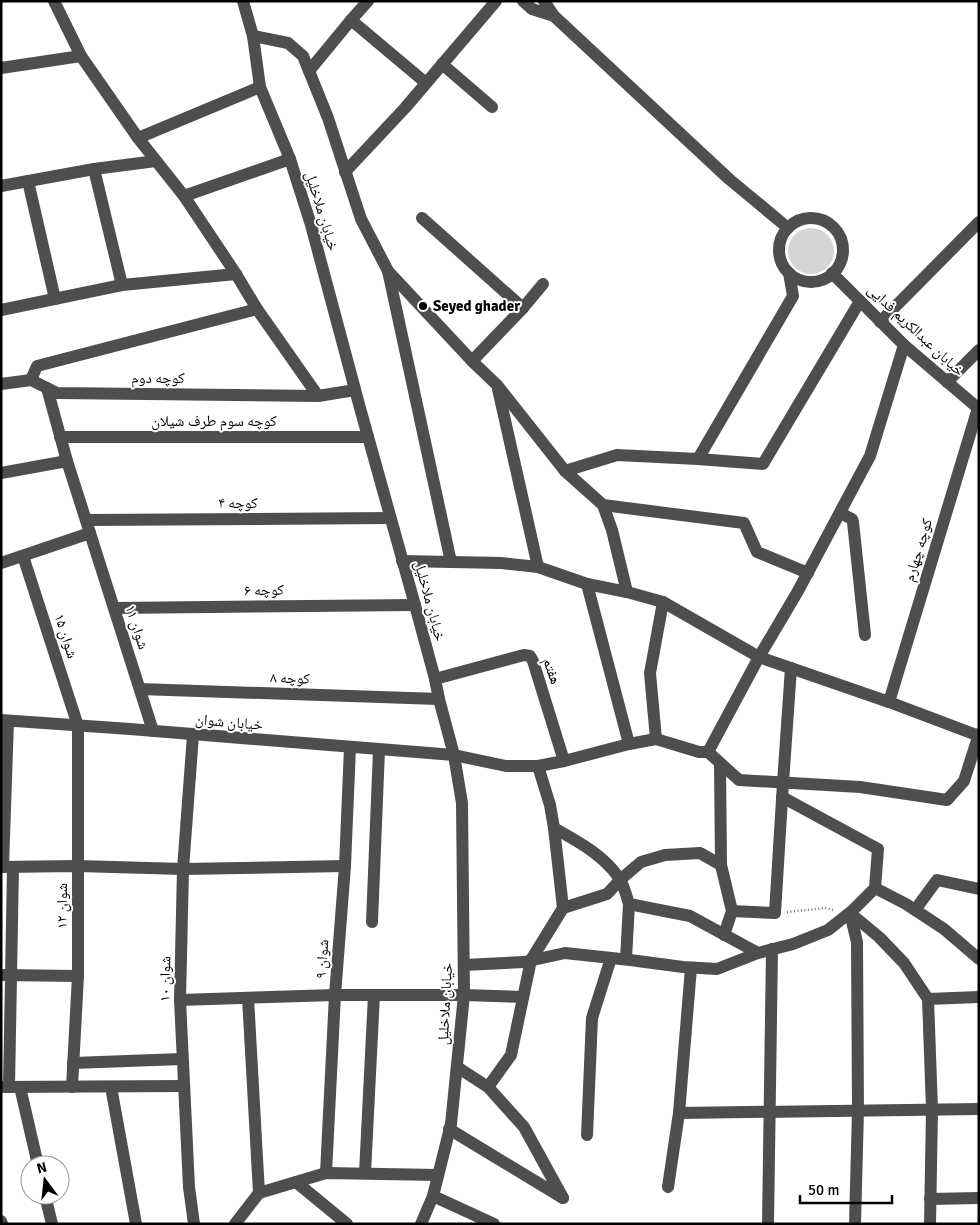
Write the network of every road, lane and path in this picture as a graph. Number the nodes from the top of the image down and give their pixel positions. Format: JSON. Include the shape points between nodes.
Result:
{"nodes":[{"id":1,"x":54,"y":1,"type":"edge"},
{"id":2,"x":243,"y":1,"type":"edge"},
{"id":3,"x":368,"y":1,"type":"edge"},
{"id":4,"x":496,"y":1,"type":"edge"},
{"id":5,"x":523,"y":1,"type":"edge"},
{"id":6,"x":544,"y":1,"type":"edge"},
{"id":7,"x":554,"y":16,"type":"junction"},
{"id":8,"x":350,"y":20,"type":"junction"},
{"id":9,"x":253,"y":36,"type":"junction"},
{"id":10,"x":81,"y":56,"type":"junction"},
{"id":11,"x":442,"y":64,"type":"junction"},
{"id":12,"x":1,"y":68,"type":"edge"},
{"id":13,"x":309,"y":71,"type":"junction"},
{"id":14,"x":426,"y":83,"type":"junction"},
{"id":15,"x":260,"y":87,"type":"junction"},
{"id":16,"x":492,"y":107,"type":"dead end"},
{"id":17,"x":138,"y":138,"type":"junction"},
{"id":18,"x":290,"y":159,"type":"junction"},
{"id":19,"x":156,"y":162,"type":"junction"},
{"id":20,"x":94,"y":169,"type":"junction"},
{"id":21,"x":345,"y":172,"type":"junction"},
{"id":22,"x":28,"y":181,"type":"junction"},
{"id":23,"x":1,"y":186,"type":"edge"},
{"id":24,"x":184,"y":196,"type":"junction"},
{"id":25,"x":422,"y":218,"type":"dead end"},
{"id":26,"x":979,"y":222,"type":"edge"},
{"id":27,"x":788,"y":228,"type":"junction"},
{"id":28,"x":388,"y":271,"type":"junction"},
{"id":29,"x":789,"y":273,"type":"junction"},
{"id":30,"x":832,"y":273,"type":"junction"},
{"id":31,"x":236,"y":274,"type":"junction"},
{"id":32,"x":543,"y":284,"type":"dead end"},
{"id":33,"x":122,"y":285,"type":"junction"},
{"id":34,"x":54,"y":299,"type":"junction"},
{"id":35,"x":860,"y":301,"type":"junction"},
{"id":36,"x":523,"y":308,"type":"junction"},
{"id":37,"x":257,"y":309,"type":"junction"},
{"id":38,"x":1,"y":310,"type":"edge"},
{"id":39,"x":880,"y":322,"type":"junction"},
{"id":40,"x":904,"y":346,"type":"junction"},
{"id":41,"x":979,"y":350,"type":"edge"},
{"id":42,"x":472,"y":361,"type":"junction"},
{"id":43,"x":31,"y":380,"type":"junction"},
{"id":44,"x":947,"y":382,"type":"junction"},
{"id":45,"x":1,"y":384,"type":"edge"},
{"id":46,"x":497,"y":385,"type":"junction"},
{"id":47,"x":47,"y":388,"type":"junction"},
{"id":48,"x":355,"y":390,"type":"junction"},
{"id":49,"x":318,"y":396,"type":"junction"},
{"id":50,"x":978,"y":408,"type":"edge"},
{"id":51,"x":60,"y":437,"type":"junction"},
{"id":52,"x":368,"y":437,"type":"junction"},
{"id":53,"x":698,"y":459,"type":"junction"},
{"id":54,"x":67,"y":462,"type":"junction"},
{"id":55,"x":565,"y":472,"type":"junction"},
{"id":56,"x":1,"y":473,"type":"edge"},
{"id":57,"x":603,"y":505,"type":"junction"},
{"id":58,"x":840,"y":513,"type":"junction"},
{"id":59,"x":390,"y":518,"type":"junction"},
{"id":60,"x":86,"y":520,"type":"junction"},
{"id":61,"x":90,"y":533,"type":"junction"},
{"id":62,"x":23,"y":556,"type":"junction"},
{"id":63,"x":402,"y":561,"type":"junction"},
{"id":64,"x":451,"y":562,"type":"junction"},
{"id":65,"x":1,"y":563,"type":"edge"},
{"id":66,"x":538,"y":567,"type":"junction"},
{"id":67,"x":808,"y":573,"type":"junction"},
{"id":68,"x":587,"y":584,"type":"junction"},
{"id":69,"x":627,"y":592,"type":"junction"},
{"id":70,"x":663,"y":602,"type":"junction"},
{"id":71,"x":415,"y":605,"type":"junction"},
{"id":72,"x":114,"y":608,"type":"junction"},
{"id":73,"x":865,"y":635,"type":"dead end"},
{"id":74,"x":759,"y":657,"type":"junction"},
{"id":75,"x":791,"y":668,"type":"junction"},
{"id":76,"x":435,"y":679,"type":"junction"},
{"id":77,"x":140,"y":689,"type":"junction"},
{"id":78,"x":439,"y":699,"type":"junction"},
{"id":79,"x":889,"y":702,"type":"junction"},
{"id":80,"x":4,"y":721,"type":"edge"},
{"id":81,"x":78,"y":726,"type":"junction"},
{"id":82,"x":153,"y":731,"type":"junction"},
{"id":83,"x":193,"y":735,"type":"junction"},
{"id":84,"x":979,"y":735,"type":"edge"},
{"id":85,"x":656,"y":739,"type":"junction"},
{"id":86,"x":629,"y":744,"type":"junction"},
{"id":87,"x":350,"y":747,"type":"junction"},
{"id":88,"x":379,"y":750,"type":"junction"},
{"id":89,"x":708,"y":752,"type":"junction"},
{"id":90,"x":454,"y":755,"type":"junction"},
{"id":91,"x":564,"y":762,"type":"junction"},
{"id":92,"x":720,"y":763,"type":"junction"},
{"id":93,"x":538,"y":766,"type":"junction"},
{"id":94,"x":783,"y":783,"type":"junction"},
{"id":95,"x":782,"y":798,"type":"junction"},
{"id":96,"x":554,"y":828,"type":"junction"},
{"id":97,"x":721,"y":865,"type":"junction"},
{"id":98,"x":78,"y":866,"type":"junction"},
{"id":99,"x":345,"y":866,"type":"junction"},
{"id":100,"x":6,"y":867,"type":"edge"},
{"id":101,"x":183,"y":869,"type":"junction"},
{"id":102,"x":620,"y":879,"type":"junction"},
{"id":103,"x":875,"y":888,"type":"junction"},
{"id":104,"x":979,"y":889,"type":"edge"},
{"id":105,"x":629,"y":904,"type":"junction"},
{"id":106,"x":563,"y":908,"type":"junction"},
{"id":107,"x":915,"y":910,"type":"junction"},
{"id":108,"x":732,"y":911,"type":"junction"},
{"id":109,"x":775,"y":913,"type":"junction"},
{"id":110,"x":850,"y":913,"type":"junction"},
{"id":111,"x":372,"y":922,"type":"dead end"},
{"id":112,"x":724,"y":935,"type":"junction"},
{"id":113,"x":772,"y":949,"type":"junction"},
{"id":114,"x":758,"y":953,"type":"junction"},
{"id":115,"x":611,"y":958,"type":"junction"},
{"id":116,"x":626,"y":959,"type":"junction"},
{"id":117,"x":979,"y":959,"type":"edge"},
{"id":118,"x":531,"y":960,"type":"junction"},
{"id":119,"x":464,"y":965,"type":"junction"},
{"id":120,"x":690,"y":968,"type":"junction"},
{"id":121,"x":6,"y":975,"type":"edge"},
{"id":122,"x":78,"y":976,"type":"junction"},
{"id":123,"x":335,"y":995,"type":"junction"},
{"id":124,"x":374,"y":995,"type":"junction"},
{"id":125,"x":464,"y":995,"type":"junction"},
{"id":126,"x":523,"y":997,"type":"junction"},
{"id":127,"x":979,"y":997,"type":"edge"},
{"id":128,"x":248,"y":998,"type":"junction"},
{"id":129,"x":928,"y":999,"type":"junction"},
{"id":130,"x":180,"y":1000,"type":"junction"},
{"id":131,"x":182,"y":1059,"type":"junction"},
{"id":132,"x":73,"y":1063,"type":"junction"},
{"id":133,"x":457,"y":1066,"type":"junction"},
{"id":134,"x":183,"y":1086,"type":"junction"},
{"id":135,"x":10,"y":1087,"type":"edge"},
{"id":136,"x":72,"y":1087,"type":"junction"},
{"id":137,"x":111,"y":1087,"type":"junction"},
{"id":138,"x":488,"y":1087,"type":"junction"},
{"id":139,"x":932,"y":1108,"type":"junction"},
{"id":140,"x":979,"y":1108,"type":"edge"},
{"id":141,"x":858,"y":1110,"type":"junction"},
{"id":142,"x":770,"y":1111,"type":"junction"},
{"id":143,"x":679,"y":1112,"type":"junction"},
{"id":144,"x":450,"y":1129,"type":"junction"},
{"id":145,"x":587,"y":1135,"type":"dead end"},
{"id":146,"x":34,"y":1155,"type":"edge"},
{"id":147,"x":326,"y":1172,"type":"junction"},
{"id":148,"x":365,"y":1173,"type":"junction"},
{"id":149,"x":438,"y":1175,"type":"junction"},
{"id":150,"x":296,"y":1182,"type":"junction"},
{"id":151,"x":668,"y":1186,"type":"dead end"},
{"id":152,"x":259,"y":1193,"type":"junction"},
{"id":153,"x":433,"y":1196,"type":"junction"},
{"id":154,"x":979,"y":1198,"type":"edge"},
{"id":155,"x":930,"y":1199,"type":"junction"},
{"id":156,"x":47,"y":1205,"type":"edge"},
{"id":157,"x":52,"y":1224,"type":"edge"},
{"id":158,"x":136,"y":1224,"type":"edge"},
{"id":159,"x":194,"y":1224,"type":"edge"},
{"id":160,"x":235,"y":1224,"type":"edge"},
{"id":161,"x":347,"y":1224,"type":"edge"},
{"id":162,"x":421,"y":1224,"type":"edge"},
{"id":163,"x":494,"y":1224,"type":"edge"},
{"id":164,"x":768,"y":1224,"type":"edge"},
{"id":165,"x":856,"y":1224,"type":"edge"},
{"id":166,"x":930,"y":1224,"type":"edge"}],
"edges":[{"from":1,"to":10,"type":"street"},
{"from":2,"to":9,"type":"street","name":"خیابان ملاخلیل"},
{"from":3,"to":8,"type":"street"},
{"from":4,"to":11,"type":"street"},
{"from":5,"to":7,"type":"street"},
{"from":6,"to":7,"type":"street"},
{"from":7,"to":27,"type":"street","via":[[729,179]]},
{"from":8,"to":13,"type":"street"},
{"from":8,"to":14,"type":"street"},
{"from":9,"to":13,"type":"street","via":[[288,43],[303,56]]},
{"from":9,"to":15,"type":"street","name":"خیابان ملاخلیل"},
{"from":10,"to":12,"type":"street"},
{"from":10,"to":17,"type":"street"},
{"from":11,"to":14,"type":"street"},
{"from":11,"to":16,"type":"street"},
{"from":13,"to":21,"type":"street"},
{"from":14,"to":21,"type":"street"},
{"from":15,"to":17,"type":"street"},
{"from":15,"to":18,"type":"street","name":"خیابان ملاخلیل"},
{"from":17,"to":19,"type":"street"},
{"from":18,"to":24,"type":"street"},
{"from":18,"to":48,"type":"street","name":"خیابان ملاخلیل"},
{"from":19,"to":20,"type":"street"},
{"from":19,"to":24,"type":"street"},
{"from":20,"to":22,"type":"street"},
{"from":20,"to":33,"type":"street"},
{"from":21,"to":28,"type":"street","via":[[362,220]]},
{"from":22,"to":23,"type":"street"},
{"from":22,"to":34,"type":"street"},
{"from":24,"to":31,"type":"street"},
{"from":25,"to":36,"type":"street"},
{"from":26,"to":39,"type":"street"},
{"from":27,"to":29,"type":"street","via":[[779,246],[783,265]]},
{"from":27,"to":30,"type":"street","via":[[801,220],[815,218],[834,228],[843,247],[842,258]]},
{"from":28,"to":42,"type":"street"},
{"from":28,"to":64,"type":"street"},
{"from":29,"to":30,"type":"street","via":[[809,282],[820,281]]},
{"from":29,"to":53,"type":"street","via":[[793,296]]},
{"from":30,"to":35,"type":"street","name":"خیابان عبدالکریم فدایی"},
{"from":31,"to":33,"type":"street"},
{"from":31,"to":37,"type":"street"},
{"from":32,"to":36,"type":"street"},
{"from":33,"to":34,"type":"street"},
{"from":34,"to":38,"type":"street"},
{"from":35,"to":39,"type":"street","name":"خیابان عبدالکریم فدایی"},
{"from":35,"to":53,"type":"street","via":[[763,464]]},
{"from":36,"to":42,"type":"street"},
{"from":37,"to":43,"type":"street","via":[[36,366]]},
{"from":37,"to":49,"type":"street"},
{"from":39,"to":40,"type":"street","name":"خیابان عبدالکریم فدایی"},
{"from":40,"to":44,"type":"street","name":"خیابان عبدالکریم فدایی"},
{"from":40,"to":58,"type":"street","via":[[870,456]]},
{"from":41,"to":44,"type":"street"},
{"from":42,"to":46,"type":"street"},
{"from":43,"to":45,"type":"street"},
{"from":43,"to":47,"type":"street","name":"کوچه دوم"},
{"from":44,"to":50,"type":"street","name":"خیابان عبدالکریم فدایی"},
{"from":46,"to":55,"type":"street"},
{"from":46,"to":66,"type":"street"},
{"from":47,"to":49,"type":"street","name":"کوچه دوم","via":[[57,394]]},
{"from":47,"to":51,"type":"street","name":"شوان ۱۱"},
{"from":48,"to":49,"type":"street","name":"کوچه دوم"},
{"from":48,"to":52,"type":"street","name":"خیابان ملاخلیل"},
{"from":50,"to":79,"type":"street","name":"کوچه چهارم"},
{"from":51,"to":52,"type":"street","name":"کوچه سوم طرف شیلان"},
{"from":51,"to":54,"type":"street","name":"شوان ۱۱"},
{"from":52,"to":59,"type":"street","name":"خیابان ملاخلیل"},
{"from":53,"to":55,"type":"street","via":[[617,455]]},
{"from":54,"to":56,"type":"street"},
{"from":54,"to":60,"type":"street","name":"شوان ۱۱"},
{"from":55,"to":57,"type":"street"},
{"from":57,"to":67,"type":"street","via":[[744,523],[757,552]]},
{"from":57,"to":69,"type":"street"},
{"from":58,"to":67,"type":"street"},
{"from":58,"to":73,"type":"street","via":[[853,522]]},
{"from":59,"to":60,"type":"street","name":"کوچه ۴"},
{"from":59,"to":63,"type":"street","name":"خیابان ملاخلیل"},
{"from":60,"to":61,"type":"street","name":"شوان ۱۱"},
{"from":61,"to":62,"type":"street"},
{"from":61,"to":72,"type":"street","name":"شوان ۱۱"},
{"from":62,"to":65,"type":"street"},
{"from":62,"to":81,"type":"street","name":"شوان ۱۵"},
{"from":63,"to":64,"type":"street"},
{"from":63,"to":71,"type":"street","name":"خیابان ملاخلیل"},
{"from":64,"to":66,"type":"street"},
{"from":66,"to":68,"type":"street"},
{"from":67,"to":74,"type":"street"},
{"from":68,"to":69,"type":"street"},
{"from":68,"to":86,"type":"street"},
{"from":69,"to":70,"type":"street"},
{"from":70,"to":74,"type":"street"},
{"from":70,"to":85,"type":"street","via":[[650,674]]},
{"from":71,"to":72,"type":"street","name":"کوچه ۶"},
{"from":71,"to":76,"type":"street","name":"خیابان ملاخلیل"},
{"from":72,"to":77,"type":"street","name":"شوان ۱۱"},
{"from":74,"to":75,"type":"street"},
{"from":74,"to":89,"type":"street"},
{"from":75,"to":79,"type":"street"},
{"from":75,"to":94,"type":"street"},
{"from":76,"to":78,"type":"street","name":"خیابان ملاخلیل"},
{"from":76,"to":91,"type":"street","name":"هفتم","via":[[530,656]]},
{"from":77,"to":78,"type":"street","name":"کوچه ۸"},
{"from":77,"to":82,"type":"street","name":"شوان ۱۱"},
{"from":78,"to":90,"type":"street","name":"خیابان ملاخلیل"},
{"from":79,"to":84,"type":"street"},
{"from":80,"to":81,"type":"street","name":"خیابان شوان"},
{"from":80,"to":100,"type":"street"},
{"from":81,"to":82,"type":"street","name":"خیابان شوان"},
{"from":81,"to":98,"type":"street","name":"شوان ۱۲"},
{"from":82,"to":83,"type":"street","name":"خیابان شوان"},
{"from":83,"to":87,"type":"street","name":"خیابان شوان"},
{"from":83,"to":101,"type":"street","name":"شوان ۱۰"},
{"from":84,"to":94,"type":"street","via":[[964,781],[947,800],[860,786]]},
{"from":85,"to":86,"type":"street","name":"خیابان شوان"},
{"from":85,"to":89,"type":"street"},
{"from":86,"to":91,"type":"street","name":"خیابان شوان"},
{"from":87,"to":88,"type":"street","name":"خیابان شوان"},
{"from":87,"to":99,"type":"street","name":"شوان ۹"},
{"from":88,"to":90,"type":"street","name":"خیابان شوان"},
{"from":88,"to":111,"type":"street"},
{"from":89,"to":92,"type":"street"},
{"from":90,"to":93,"type":"street","name":"خیابان شوان","via":[[506,766]]},
{"from":90,"to":119,"type":"street","name":"خیابان ملاخلیل","via":[[462,803]]},
{"from":91,"to":93,"type":"street","name":"خیابان شوان"},
{"from":92,"to":94,"type":"street","via":[[740,780]]},
{"from":92,"to":97,"type":"street"},
{"from":93,"to":96,"type":"street"},
{"from":94,"to":95,"type":"street"},
{"from":95,"to":103,"type":"street","via":[[878,849]]},
{"from":95,"to":109,"type":"street"},
{"from":96,"to":102,"type":"street","via":[[608,863]]},
{"from":96,"to":106,"type":"street"},
{"from":97,"to":102,"type":"street","via":[[700,853],[665,855],[641,862]]},
{"from":97,"to":108,"type":"street"},
{"from":98,"to":100,"type":"street"},
{"from":98,"to":101,"type":"street"},
{"from":98,"to":122,"type":"street","name":"شوان ۱۲"},
{"from":99,"to":101,"type":"street"},
{"from":99,"to":123,"type":"street","name":"شوان ۹"},
{"from":100,"to":121,"type":"street"},
{"from":101,"to":130,"type":"street","name":"شوان ۱۰"},
{"from":102,"to":105,"type":"street"},
{"from":102,"to":106,"type":"street","via":[[607,894]]},
{"from":103,"to":107,"type":"street"},
{"from":103,"to":110,"type":"street"},
{"from":104,"to":107,"type":"street","via":[[937,880]]},
{"from":105,"to":112,"type":"street","via":[[690,916]]},
{"from":105,"to":116,"type":"street"},
{"from":106,"to":118,"type":"street"},
{"from":107,"to":117,"type":"street","via":[[944,929]]},
{"from":108,"to":109,"type":"street"},
{"from":108,"to":112,"type":"street"},
{"from":109,"to":110,"type":"path","via":[[825,908]]},
{"from":110,"to":113,"type":"street","via":[[828,930]]},
{"from":110,"to":129,"type":"street","via":[[904,963]]},
{"from":110,"to":141,"type":"street","via":[[857,942]]},
{"from":112,"to":114,"type":"street"},
{"from":113,"to":114,"type":"street"},
{"from":113,"to":142,"type":"street"},
{"from":114,"to":120,"type":"street","via":[[717,969]]},
{"from":115,"to":116,"type":"street"},
{"from":115,"to":118,"type":"street","via":[[564,953]]},
{"from":115,"to":145,"type":"street","via":[[592,1018]]},
{"from":116,"to":120,"type":"street"},
{"from":118,"to":119,"type":"street"},
{"from":118,"to":126,"type":"street"},
{"from":119,"to":125,"type":"street","name":"خیابان ملاخلیل"},
{"from":120,"to":143,"type":"street"},
{"from":121,"to":122,"type":"street"},
{"from":121,"to":135,"type":"street"},
{"from":122,"to":132,"type":"street","name":"شوان ۱۲"},
{"from":123,"to":124,"type":"street"},
{"from":123,"to":128,"type":"street"},
{"from":123,"to":147,"type":"street","name":"شوان ۹"},
{"from":124,"to":125,"type":"street"},
{"from":124,"to":148,"type":"street"},
{"from":125,"to":126,"type":"street"},
{"from":125,"to":133,"type":"street","name":"خیابان ملاخلیل"},
{"from":126,"to":138,"type":"street","via":[[511,1055]]},
{"from":127,"to":129,"type":"street"},
{"from":128,"to":130,"type":"street"},
{"from":128,"to":152,"type":"street"},
{"from":129,"to":139,"type":"street"},
{"from":130,"to":131,"type":"street","name":"شوان ۱۰"},
{"from":131,"to":132,"type":"street"},
{"from":131,"to":134,"type":"street","name":"شوان ۱۰"},
{"from":132,"to":136,"type":"street","name":"شوان ۱۲"},
{"from":133,"to":138,"type":"street"},
{"from":133,"to":144,"type":"street","name":"خیابان ملاخلیل"},
{"from":134,"to":137,"type":"street"},
{"from":134,"to":159,"type":"street","name":"شوان ۱۰"},
{"from":135,"to":136,"type":"street"},
{"from":135,"to":146,"type":"street"},
{"from":136,"to":137,"type":"street"},
{"from":137,"to":158,"type":"street"},
{"from":138,"to":144,"type":"street","via":[[524,1127],[564,1198]]},
{"from":139,"to":140,"type":"street"},
{"from":139,"to":141,"type":"street"},
{"from":139,"to":155,"type":"street"},
{"from":141,"to":142,"type":"street"},
{"from":141,"to":165,"type":"street"},
{"from":142,"to":143,"type":"street"},
{"from":142,"to":164,"type":"street"},
{"from":143,"to":151,"type":"street"},
{"from":144,"to":149,"type":"street","name":"خیابان ملاخلیل"},
{"from":147,"to":148,"type":"street"},
{"from":147,"to":150,"type":"street"},
{"from":148,"to":149,"type":"street"},
{"from":149,"to":153,"type":"street","name":"خیابان ملاخلیل"},
{"from":150,"to":152,"type":"street"},
{"from":150,"to":161,"type":"street"},
{"from":152,"to":160,"type":"street"},
{"from":153,"to":162,"type":"street","name":"خیابان ملاخلیل"},
{"from":153,"to":163,"type":"street"},
{"from":154,"to":155,"type":"street"},
{"from":155,"to":166,"type":"street"},
{"from":156,"to":157,"type":"street"}]}
